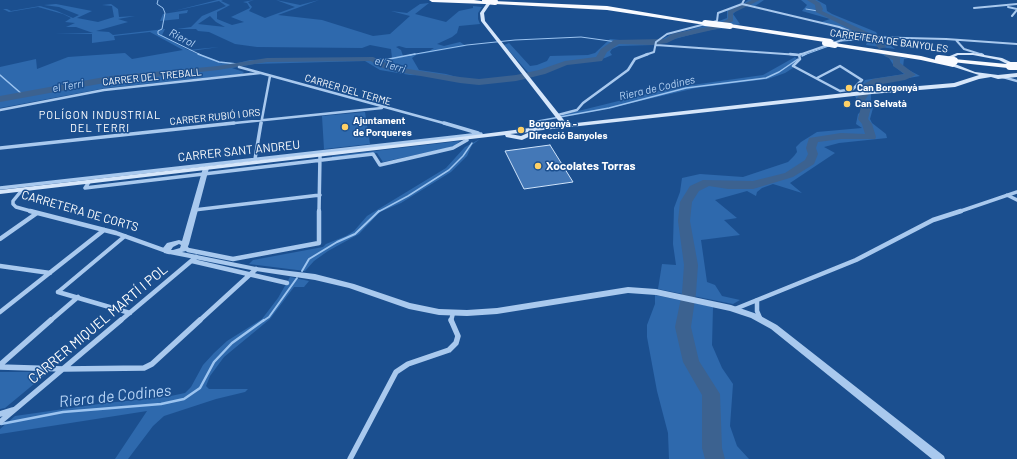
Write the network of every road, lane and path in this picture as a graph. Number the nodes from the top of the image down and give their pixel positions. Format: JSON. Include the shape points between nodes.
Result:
{"nodes":[{"id":1,"x":432,"y":0,"type":"edge"},
{"id":2,"x":453,"y":0,"type":"edge"},
{"id":3,"x":546,"y":0,"type":"edge"},
{"id":4,"x":744,"y":0,"type":"edge"},
{"id":5,"x":490,"y":2,"type":"edge"},
{"id":6,"x":742,"y":4,"type":"junction"},
{"id":7,"x":1017,"y":4,"type":"edge"},
{"id":8,"x":582,"y":6,"type":"junction"},
{"id":9,"x":1005,"y":6,"type":"junction"},
{"id":10,"x":974,"y":8,"type":"dead end"},
{"id":11,"x":1017,"y":10,"type":"edge"},
{"id":12,"x":1012,"y":16,"type":"dead end"},
{"id":13,"x":703,"y":23,"type":"junction"},
{"id":14,"x":729,"y":27,"type":"junction"},
{"id":15,"x":867,"y":37,"type":"junction"},
{"id":16,"x":956,"y":40,"type":"junction"},
{"id":17,"x":833,"y":43,"type":"junction"},
{"id":18,"x":656,"y":44,"type":"junction"},
{"id":19,"x":1017,"y":44,"type":"edge"},
{"id":20,"x":964,"y":51,"type":"junction"},
{"id":21,"x":800,"y":55,"type":"junction"},
{"id":22,"x":1000,"y":59,"type":"junction"},
{"id":23,"x":1017,"y":61,"type":"edge"},
{"id":24,"x":954,"y":62,"type":"junction"},
{"id":25,"x":239,"y":67,"type":"dead end"},
{"id":26,"x":1014,"y":67,"type":"edge"},
{"id":27,"x":260,"y":74,"type":"junction"},
{"id":28,"x":270,"y":76,"type":"junction"},
{"id":29,"x":990,"y":76,"type":"junction"},
{"id":30,"x":1017,"y":76,"type":"edge"},
{"id":31,"x":1001,"y":77,"type":"junction"},
{"id":32,"x":279,"y":78,"type":"junction"},
{"id":33,"x":817,"y":78,"type":"junction"},
{"id":34,"x":1017,"y":81,"type":"edge"},
{"id":35,"x":269,"y":82,"type":"junction"},
{"id":36,"x":840,"y":91,"type":"junction"},
{"id":37,"x":883,"y":91,"type":"junction"},
{"id":38,"x":847,"y":95,"type":"junction"},
{"id":39,"x":368,"y":104,"type":"junction"},
{"id":40,"x":382,"y":108,"type":"junction"},
{"id":41,"x":0,"y":110,"type":"edge"},
{"id":42,"x":361,"y":110,"type":"junction"},
{"id":43,"x":662,"y":116,"type":"junction"},
{"id":44,"x":262,"y":120,"type":"junction"},
{"id":45,"x":611,"y":123,"type":"junction"},
{"id":46,"x":565,"y":124,"type":"junction"},
{"id":47,"x":453,"y":127,"type":"junction"},
{"id":48,"x":541,"y":131,"type":"junction"},
{"id":49,"x":481,"y":134,"type":"junction"},
{"id":50,"x":489,"y":135,"type":"junction"},
{"id":51,"x":520,"y":135,"type":"junction"},
{"id":52,"x":452,"y":139,"type":"junction"},
{"id":53,"x":467,"y":140,"type":"junction"},
{"id":54,"x":0,"y":148,"type":"edge"},
{"id":55,"x":320,"y":158,"type":"junction"},
{"id":56,"x":255,"y":159,"type":"junction"},
{"id":57,"x":205,"y":171,"type":"junction"},
{"id":58,"x":0,"y":188,"type":"edge"},
{"id":59,"x":22,"y":190,"type":"junction"},
{"id":60,"x":0,"y":192,"type":"edge"},
{"id":61,"x":1017,"y":192,"type":"edge"},
{"id":62,"x":320,"y":195,"type":"junction"},
{"id":63,"x":1007,"y":195,"type":"junction"},
{"id":64,"x":1017,"y":200,"type":"edge"},
{"id":65,"x":194,"y":210,"type":"junction"},
{"id":66,"x":37,"y":213,"type":"junction"},
{"id":67,"x":104,"y":230,"type":"junction"},
{"id":68,"x":188,"y":230,"type":"junction"},
{"id":69,"x":125,"y":236,"type":"junction"},
{"id":70,"x":0,"y":239,"type":"edge"},
{"id":71,"x":184,"y":247,"type":"junction"},
{"id":72,"x":171,"y":248,"type":"junction"},
{"id":73,"x":193,"y":258,"type":"junction"},
{"id":74,"x":0,"y":266,"type":"edge"},
{"id":75,"x":253,"y":272,"type":"junction"},
{"id":76,"x":50,"y":273,"type":"junction"},
{"id":77,"x":287,"y":283,"type":"dead end"},
{"id":78,"x":58,"y":292,"type":"joint"},
{"id":79,"x":78,"y":298,"type":"junction"},
{"id":80,"x":757,"y":300,"type":"junction"},
{"id":81,"x":735,"y":309,"type":"junction"},
{"id":82,"x":0,"y":312,"type":"edge"},
{"id":83,"x":130,"y":313,"type":"junction"},
{"id":84,"x":453,"y":313,"type":"junction"},
{"id":85,"x":761,"y":320,"type":"junction"},
{"id":86,"x":0,"y":366,"type":"edge"},
{"id":87,"x":64,"y":369,"type":"junction"},
{"id":88,"x":15,"y":410,"type":"junction"},
{"id":89,"x":0,"y":414,"type":"edge"},
{"id":90,"x":0,"y":422,"type":"edge"},
{"id":91,"x":350,"y":459,"type":"edge"},
{"id":92,"x":940,"y":459,"type":"edge"}],
"edges":[{"from":1,"to":5,"type":"highway"},
{"from":2,"to":5,"type":"highway"},
{"from":3,"to":8,"type":"highway"},
{"from":4,"to":6,"type":"street"},
{"from":5,"to":8,"type":"highway"},
{"from":5,"to":13,"type":"highway","via":[[592,8]]},
{"from":5,"to":46,"type":"main road","via":[[482,13],[483,21]]},
{"from":6,"to":15,"type":"street","via":[[839,27]]},
{"from":6,"to":18,"type":"street","via":[[718,14],[717,21],[667,34]]},
{"from":7,"to":9,"type":"street"},
{"from":8,"to":13,"type":"highway"},
{"from":9,"to":10,"type":"street"},
{"from":9,"to":11,"type":"street"},
{"from":11,"to":12,"type":"street"},
{"from":13,"to":14,"type":"highway","bridge":true},
{"from":14,"to":17,"type":"highway"},
{"from":14,"to":17,"type":"highway","name":"CARRETERA DE BANYOLES"},
{"from":15,"to":16,"type":"street"},
{"from":15,"to":21,"type":"street","via":[[837,41]]},
{"from":16,"to":19,"type":"street"},
{"from":16,"to":20,"type":"street"},
{"from":17,"to":24,"type":"highway","bridge":true},
{"from":17,"to":24,"type":"highway"},
{"from":17,"to":24,"type":"highway","via":[[916,54]]},
{"from":18,"to":21,"type":"street"},
{"from":18,"to":46,"type":"street","via":[[654,52],[635,59],[628,70],[582,103]]},
{"from":20,"to":22,"type":"main road"},
{"from":20,"to":24,"type":"main road"},
{"from":21,"to":33,"type":"street","via":[[800,59],[793,66]]},
{"from":22,"to":23,"type":"highway"},
{"from":22,"to":26,"type":"main road"},
{"from":24,"to":26,"type":"highway"},
{"from":24,"to":29,"type":"main road"},
{"from":24,"to":37,"type":"main road","via":[[966,75],[963,80]]},
{"from":25,"to":27,"type":"street","name":"CARRER DEL TERME"},
{"from":27,"to":28,"type":"street","name":"CARRER DEL TERME"},
{"from":27,"to":41,"type":"street","name":"CARRER DEL TREBALL","via":[[104,90]]},
{"from":28,"to":32,"type":"street","name":"CARRER DEL TERME"},
{"from":28,"to":35,"type":"street"},
{"from":29,"to":31,"type":"main road"},
{"from":29,"to":37,"type":"main road","via":[[978,77],[955,85]]},
{"from":30,"to":31,"type":"main road"},
{"from":31,"to":34,"type":"street"},
{"from":32,"to":35,"type":"street"},
{"from":32,"to":39,"type":"street","name":"CARRER DEL TERME"},
{"from":33,"to":36,"type":"street"},
{"from":33,"to":36,"type":"street","via":[[840,66],[862,80],[853,89]]},
{"from":35,"to":44,"type":"street"},
{"from":36,"to":38,"type":"street"},
{"from":37,"to":38,"type":"main road"},
{"from":38,"to":43,"type":"main road"},
{"from":39,"to":40,"type":"street","name":"CARRER DEL TERME"},
{"from":39,"to":42,"type":"street"},
{"from":40,"to":42,"type":"street","name":"CARRER RUBIÓ I ORS"},
{"from":40,"to":47,"type":"street","name":"CARRER DEL TERME"},
{"from":42,"to":44,"type":"street","name":"CARRER RUBIÓ I ORS"},
{"from":43,"to":45,"type":"main road"},
{"from":43,"to":46,"type":"main road"},
{"from":44,"to":54,"type":"street","name":"CARRER RUBIÓ I ORS"},
{"from":44,"to":56,"type":"street"},
{"from":45,"to":46,"type":"main road"},
{"from":45,"to":48,"type":"main road"},
{"from":46,"to":48,"type":"main road"},
{"from":47,"to":49,"type":"street","name":"CARRER DEL TERME"},
{"from":47,"to":52,"type":"street","via":[[459,132]]},
{"from":48,"to":50,"type":"main road"},
{"from":48,"to":51,"type":"main road"},
{"from":48,"to":51,"type":"main road"},
{"from":49,"to":50,"type":"street"},
{"from":49,"to":52,"type":"street","name":"CARRER SANT ANDREU"},
{"from":50,"to":51,"type":"main road"},
{"from":50,"to":52,"type":"main road"},
{"from":51,"to":53,"type":"main road"},
{"from":52,"to":53,"type":"main road"},
{"from":52,"to":55,"type":"main road"},
{"from":52,"to":56,"type":"street","name":"CARRER SANT ANDREU"},
{"from":53,"to":55,"type":"street","via":[[453,148],[380,165],[373,154]]},
{"from":55,"to":57,"type":"main road"},
{"from":55,"to":62,"type":"street"},
{"from":56,"to":58,"type":"street","name":"CARRER SANT ANDREU"},
{"from":57,"to":59,"type":"main road"},
{"from":57,"to":65,"type":"street"},
{"from":59,"to":60,"type":"main road"},
{"from":59,"to":66,"type":"street","name":"CARRETERA DE CORTS","via":[[13,204]]},
{"from":61,"to":63,"type":"street"},
{"from":62,"to":65,"type":"street"},
{"from":62,"to":71,"type":"street","via":[[319,243],[232,259]]},
{"from":63,"to":64,"type":"street"},
{"from":63,"to":80,"type":"street","via":[[925,223],[851,263]]},
{"from":65,"to":68,"type":"street"},
{"from":66,"to":67,"type":"street","name":"CARRETERA DE CORTS"},
{"from":66,"to":70,"type":"street"},
{"from":67,"to":69,"type":"street","name":"CARRETERA DE CORTS"},
{"from":67,"to":76,"type":"street"},
{"from":68,"to":71,"type":"street"},
{"from":68,"to":72,"type":"street"},
{"from":69,"to":72,"type":"street","name":"CARRETERA DE CORTS","via":[[156,248]]},
{"from":69,"to":78,"type":"street"},
{"from":71,"to":72,"type":"street","via":[[181,242]]},
{"from":71,"to":73,"type":"street","name":"CARRETERA DE CORTS"},
{"from":72,"to":73,"type":"street","name":"CARRETERA DE CORTS"},
{"from":73,"to":75,"type":"street","name":"CARRETERA DE CORTS"},
{"from":73,"to":83,"type":"street","name":"CARRER MIQUEL MARTÍ I POL"},
{"from":74,"to":76,"type":"street"},
{"from":75,"to":77,"type":"street"},
{"from":75,"to":84,"type":"street","name":"CARRETERA DE CORTS","via":[[304,275],[351,286],[409,306]]},
{"from":75,"to":87,"type":"street","via":[[152,364],[144,368]]},
{"from":76,"to":82,"type":"street"},
{"from":78,"to":79,"type":"street"},
{"from":79,"to":83,"type":"street"},
{"from":79,"to":86,"type":"street"},
{"from":80,"to":81,"type":"street"},
{"from":80,"to":85,"type":"street","via":[[757,311]]},
{"from":81,"to":84,"type":"street","name":"CARRETERA DE CORTS","via":[[656,292],[623,290],[497,311]]},
{"from":81,"to":85,"type":"street","name":"CARRETERA DE CORTS"},
{"from":83,"to":87,"type":"street","name":"CARRER MIQUEL MARTÍ I POL"},
{"from":84,"to":91,"type":"street","via":[[451,321],[458,336],[456,343],[449,350],[408,364],[396,372]]},
{"from":85,"to":92,"type":"street","name":"CARRETERA DE CORTS","via":[[790,339]]},
{"from":86,"to":87,"type":"street"},
{"from":87,"to":88,"type":"street","name":"CARRER MIQUEL MARTÍ I POL"},
{"from":88,"to":89,"type":"street"},
{"from":88,"to":90,"type":"street","name":"CARRER MIQUEL MARTÍ I POL"}]}
